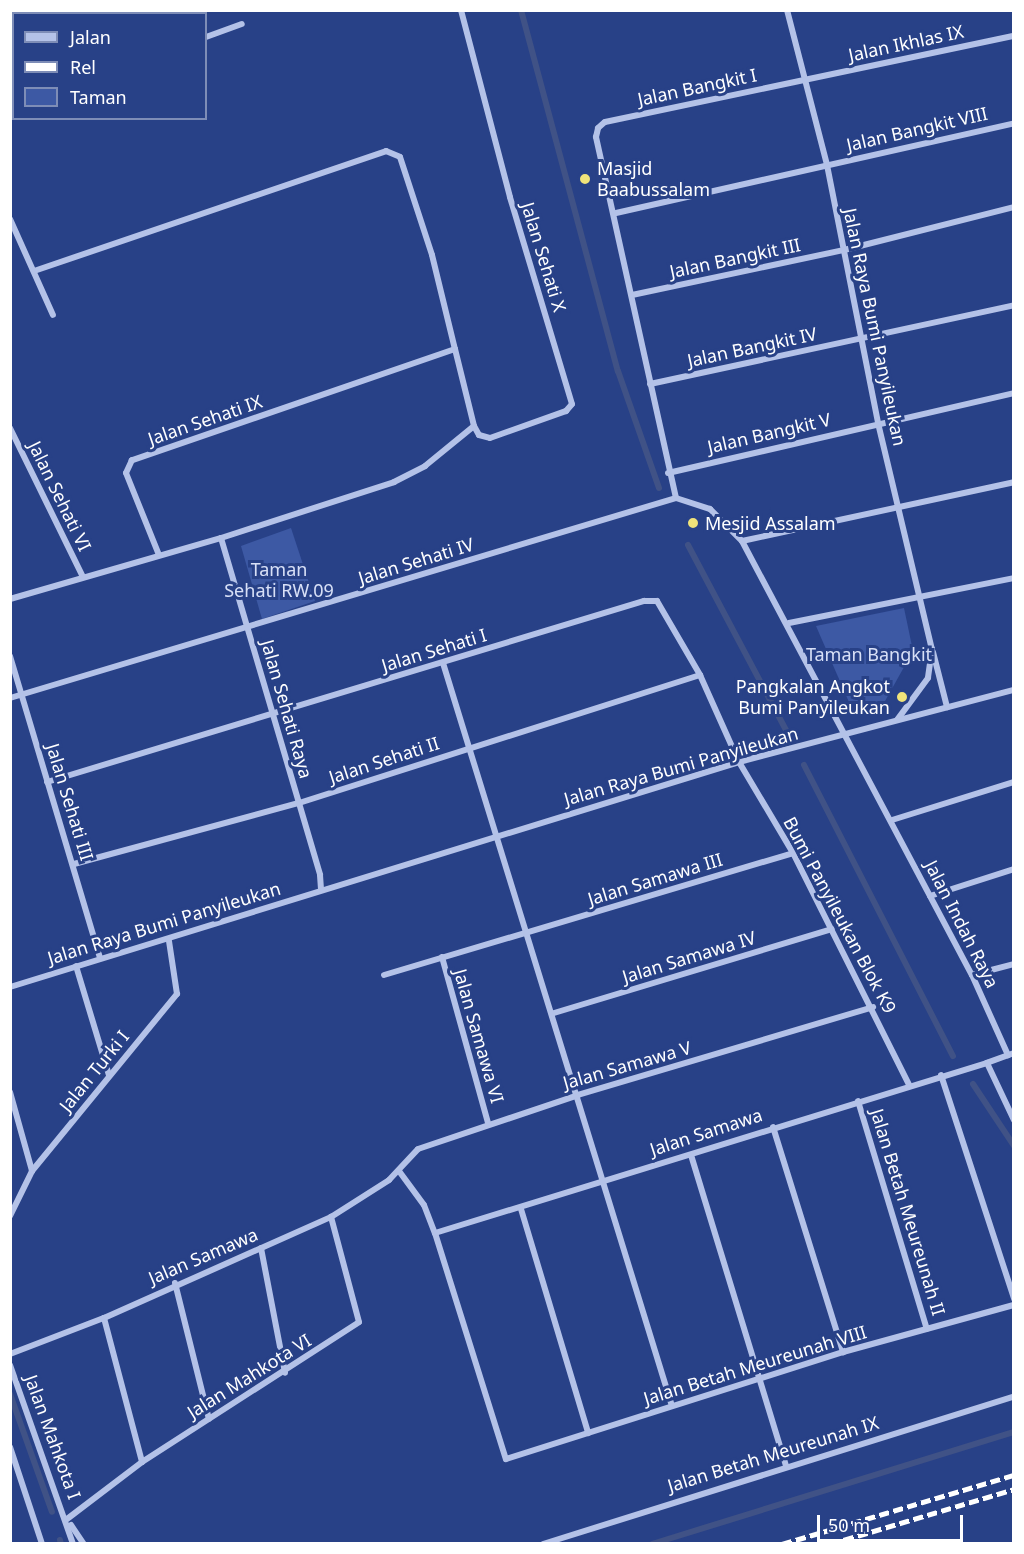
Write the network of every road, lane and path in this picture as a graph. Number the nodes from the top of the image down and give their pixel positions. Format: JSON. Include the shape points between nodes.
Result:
{"nodes":[{"id":1,"x":461,"y":10,"type":"edge"},
{"id":2,"x":787,"y":10,"type":"edge"},
{"id":3,"x":242,"y":24,"type":"dead end"},
{"id":4,"x":1014,"y":36,"type":"edge"},
{"id":5,"x":207,"y":37,"type":"edge"},
{"id":6,"x":804,"y":79,"type":"junction"},
{"id":7,"x":1014,"y":123,"type":"edge"},
{"id":8,"x":827,"y":165,"type":"junction"},
{"id":9,"x":1014,"y":207,"type":"edge"},
{"id":10,"x":616,"y":213,"type":"junction"},
{"id":11,"x":10,"y":219,"type":"edge"},
{"id":12,"x":844,"y":250,"type":"junction"},
{"id":13,"x":34,"y":271,"type":"junction"},
{"id":14,"x":632,"y":295,"type":"junction"},
{"id":15,"x":1014,"y":305,"type":"edge"},
{"id":16,"x":53,"y":315,"type":"dead end"},
{"id":17,"x":861,"y":339,"type":"junction"},
{"id":18,"x":455,"y":349,"type":"junction"},
{"id":19,"x":650,"y":384,"type":"junction"},
{"id":20,"x":1014,"y":393,"type":"edge"},
{"id":21,"x":878,"y":423,"type":"junction"},
{"id":22,"x":474,"y":426,"type":"junction"},
{"id":23,"x":10,"y":428,"type":"edge"},
{"id":24,"x":668,"y":473,"type":"junction"},
{"id":25,"x":1014,"y":482,"type":"edge"},
{"id":26,"x":676,"y":498,"type":"junction"},
{"id":27,"x":899,"y":505,"type":"junction"},
{"id":28,"x":221,"y":538,"type":"junction"},
{"id":29,"x":742,"y":541,"type":"junction"},
{"id":30,"x":159,"y":555,"type":"junction"},
{"id":31,"x":83,"y":577,"type":"junction"},
{"id":32,"x":1014,"y":578,"type":"edge"},
{"id":33,"x":922,"y":596,"type":"junction"},
{"id":34,"x":10,"y":599,"type":"edge"},
{"id":35,"x":789,"y":623,"type":"junction"},
{"id":36,"x":247,"y":627,"type":"junction"},
{"id":37,"x":932,"y":649,"type":"junction"},
{"id":38,"x":10,"y":656,"type":"edge"},
{"id":39,"x":443,"y":663,"type":"junction"},
{"id":40,"x":700,"y":675,"type":"junction"},
{"id":41,"x":1014,"y":690,"type":"edge"},
{"id":42,"x":22,"y":694,"type":"junction"},
{"id":43,"x":10,"y":698,"type":"edge"},
{"id":44,"x":947,"y":707,"type":"junction"},
{"id":45,"x":272,"y":715,"type":"junction"},
{"id":46,"x":896,"y":721,"type":"junction"},
{"id":47,"x":844,"y":734,"type":"junction"},
{"id":48,"x":469,"y":747,"type":"junction"},
{"id":49,"x":740,"y":762,"type":"junction"},
{"id":50,"x":47,"y":782,"type":"junction"},
{"id":51,"x":1014,"y":782,"type":"edge"},
{"id":52,"x":299,"y":803,"type":"junction"},
{"id":53,"x":892,"y":820,"type":"junction"},
{"id":54,"x":495,"y":836,"type":"junction"},
{"id":55,"x":793,"y":853,"type":"junction"},
{"id":56,"x":74,"y":864,"type":"junction"},
{"id":57,"x":1014,"y":869,"type":"edge"},
{"id":58,"x":321,"y":888,"type":"junction"},
{"id":59,"x":930,"y":896,"type":"junction"},
{"id":60,"x":832,"y":929,"type":"junction"},
{"id":61,"x":526,"y":934,"type":"junction"},
{"id":62,"x":169,"y":941,"type":"junction"},
{"id":63,"x":100,"y":957,"type":"junction"},
{"id":64,"x":442,"y":957,"type":"junction"},
{"id":65,"x":1014,"y":964,"type":"edge"},
{"id":66,"x":76,"y":966,"type":"junction"},
{"id":67,"x":384,"y":975,"type":"dead end"},
{"id":68,"x":972,"y":975,"type":"junction"},
{"id":69,"x":10,"y":987,"type":"edge"},
{"id":70,"x":873,"y":1007,"type":"junction"},
{"id":71,"x":554,"y":1013,"type":"junction"},
{"id":72,"x":1011,"y":1054,"type":"edge"},
{"id":73,"x":987,"y":1063,"type":"junction"},
{"id":74,"x":109,"y":1075,"type":"junction"},
{"id":75,"x":941,"y":1075,"type":"junction"},
{"id":76,"x":909,"y":1085,"type":"junction"},
{"id":77,"x":10,"y":1092,"type":"edge"},
{"id":78,"x":579,"y":1095,"type":"junction"},
{"id":79,"x":859,"y":1102,"type":"junction"},
{"id":80,"x":1014,"y":1120,"type":"edge"},
{"id":81,"x":489,"y":1123,"type":"junction"},
{"id":82,"x":773,"y":1127,"type":"junction"},
{"id":83,"x":691,"y":1155,"type":"junction"},
{"id":84,"x":399,"y":1170,"type":"junction"},
{"id":85,"x":32,"y":1172,"type":"junction"},
{"id":86,"x":603,"y":1179,"type":"junction"},
{"id":87,"x":21,"y":1192,"type":"junction"},
{"id":88,"x":10,"y":1195,"type":"edge"},
{"id":89,"x":521,"y":1209,"type":"junction"},
{"id":90,"x":10,"y":1216,"type":"edge"},
{"id":91,"x":331,"y":1217,"type":"junction"},
{"id":92,"x":435,"y":1233,"type":"junction"},
{"id":93,"x":261,"y":1248,"type":"junction"},
{"id":94,"x":175,"y":1283,"type":"junction"},
{"id":95,"x":1014,"y":1299,"type":"edge"},
{"id":96,"x":1014,"y":1305,"type":"edge"},
{"id":97,"x":104,"y":1318,"type":"junction"},
{"id":98,"x":927,"y":1329,"type":"junction"},
{"id":99,"x":843,"y":1352,"type":"junction"},
{"id":100,"x":10,"y":1354,"type":"edge"},
{"id":101,"x":10,"y":1365,"type":"edge"},
{"id":102,"x":285,"y":1373,"type":"junction"},
{"id":103,"x":760,"y":1378,"type":"junction"},
{"id":104,"x":1014,"y":1396,"type":"edge"},
{"id":105,"x":672,"y":1406,"type":"junction"},
{"id":106,"x":209,"y":1419,"type":"junction"},
{"id":107,"x":588,"y":1433,"type":"junction"},
{"id":108,"x":10,"y":1447,"type":"edge"},
{"id":109,"x":142,"y":1462,"type":"junction"},
{"id":110,"x":786,"y":1465,"type":"junction"},
{"id":111,"x":67,"y":1519,"type":"junction"},
{"id":112,"x":42,"y":1544,"type":"edge"},
{"id":113,"x":73,"y":1544,"type":"edge"},
{"id":114,"x":84,"y":1544,"type":"edge"},
{"id":115,"x":543,"y":1544,"type":"edge"}],
"edges":[{"from":1,"to":22,"type":"street","name":"Jalan Sehati X","via":[[510,197],[572,395],[566,411],[490,438],[479,435]]},
{"from":2,"to":6,"type":"street","name":"Jalan Raya Bumi Panyileukan"},
{"from":3,"to":5,"type":"street"},
{"from":4,"to":6,"type":"street","name":"Jalan Ikhlas IX"},
{"from":6,"to":8,"type":"street","name":"Jalan Raya Bumi Panyileukan"},
{"from":6,"to":10,"type":"street","name":"Jalan Bangkit I","via":[[605,122],[596,137]]},
{"from":7,"to":8,"type":"street","name":"Jalan Bangkit VIII"},
{"from":8,"to":10,"type":"street","name":"Jalan Bangkit VIII"},
{"from":8,"to":12,"type":"street","name":"Jalan Raya Bumi Panyileukan"},
{"from":9,"to":12,"type":"street","name":"Jalan Bangkit III"},
{"from":10,"to":14,"type":"street"},
{"from":11,"to":13,"type":"street"},
{"from":12,"to":14,"type":"street","name":"Jalan Bangkit III"},
{"from":12,"to":17,"type":"street","name":"Jalan Raya Bumi Panyileukan"},
{"from":13,"to":16,"type":"street"},
{"from":13,"to":18,"type":"street","via":[[203,210],[386,151],[394,152],[400,157],[421,220],[456,339]]},
{"from":14,"to":19,"type":"street"},
{"from":15,"to":17,"type":"street","name":"Jalan Bangkit IV"},
{"from":17,"to":19,"type":"street","name":"Jalan Bangkit IV"},
{"from":17,"to":21,"type":"street","name":"Jalan Raya Bumi Panyileukan"},
{"from":18,"to":22,"type":"street"},
{"from":18,"to":30,"type":"street","name":"Jalan Sehati IX","via":[[132,460],[126,473]]},
{"from":19,"to":24,"type":"street"},
{"from":20,"to":21,"type":"street","name":"Jalan Bangkit V"},
{"from":21,"to":24,"type":"street","name":"Jalan Bangkit V"},
{"from":21,"to":27,"type":"street","name":"Jalan Raya Bumi Panyileukan"},
{"from":22,"to":28,"type":"street","via":[[425,466],[394,482]]},
{"from":23,"to":31,"type":"street","name":"Jalan Sehati VI"},
{"from":24,"to":26,"type":"street"},
{"from":25,"to":27,"type":"street"},
{"from":26,"to":29,"type":"street","via":[[710,509]]},
{"from":26,"to":36,"type":"street","name":"Jalan Sehati IV"},
{"from":27,"to":29,"type":"street"},
{"from":27,"to":33,"type":"street","name":"Jalan Raya Bumi Panyileukan"},
{"from":28,"to":30,"type":"street"},
{"from":28,"to":36,"type":"street","name":"Jalan Sehati Raya"},
{"from":29,"to":35,"type":"street"},
{"from":30,"to":31,"type":"street"},
{"from":31,"to":34,"type":"street"},
{"from":32,"to":33,"type":"street"},
{"from":33,"to":35,"type":"street"},
{"from":33,"to":37,"type":"street","name":"Jalan Raya Bumi Panyileukan"},
{"from":35,"to":47,"type":"street"},
{"from":36,"to":42,"type":"street","name":"Jalan Sehati IV"},
{"from":36,"to":45,"type":"street","name":"Jalan Sehati Raya"},
{"from":37,"to":44,"type":"street"},
{"from":37,"to":46,"type":"street","name":"Jalan Raya Bumi Panyileukan","via":[[928,678]]},
{"from":38,"to":42,"type":"street","name":"Jalan Sehati III"},
{"from":39,"to":40,"type":"street","name":"Jalan Sehati I","via":[[644,601],[657,601]]},
{"from":39,"to":45,"type":"street","name":"Jalan Sehati I"},
{"from":39,"to":48,"type":"street"},
{"from":40,"to":48,"type":"street","name":"Jalan Sehati II"},
{"from":40,"to":49,"type":"street","name":"Jalan Sehati I"},
{"from":41,"to":44,"type":"street"},
{"from":42,"to":43,"type":"street","name":"Jalan Sehati IV"},
{"from":42,"to":50,"type":"street","name":"Jalan Sehati III"},
{"from":44,"to":46,"type":"street"},
{"from":45,"to":50,"type":"street","name":"Jalan Sehati I"},
{"from":45,"to":52,"type":"street","name":"Jalan Sehati Raya"},
{"from":46,"to":47,"type":"street","name":"Jalan Raya Bumi Panyileukan"},
{"from":47,"to":49,"type":"street","name":"Jalan Raya Bumi Panyileukan"},
{"from":47,"to":53,"type":"street","name":"Jalan Indah Raya"},
{"from":48,"to":52,"type":"street","name":"Jalan Sehati II"},
{"from":48,"to":54,"type":"street"},
{"from":49,"to":54,"type":"street","name":"Jalan Raya Bumi Panyileukan"},
{"from":49,"to":55,"type":"street","name":"Bumi Panyileukan Blok K9"},
{"from":50,"to":56,"type":"street","name":"Jalan Sehati III"},
{"from":51,"to":53,"type":"street"},
{"from":52,"to":56,"type":"street","name":"Jalan Sehati II"},
{"from":52,"to":58,"type":"street","name":"Jalan Sehati Raya"},
{"from":53,"to":59,"type":"street","name":"Jalan Indah Raya"},
{"from":54,"to":58,"type":"street","name":"Jalan Raya Bumi Panyileukan"},
{"from":54,"to":61,"type":"street"},
{"from":55,"to":60,"type":"street","name":"Bumi Panyileukan Blok K9"},
{"from":55,"to":61,"type":"street","name":"Jalan Samawa III"},
{"from":56,"to":63,"type":"street","name":"Jalan Sehati III"},
{"from":57,"to":59,"type":"street"},
{"from":58,"to":62,"type":"street","name":"Jalan Raya Bumi Panyileukan"},
{"from":59,"to":68,"type":"street","name":"Jalan Indah Raya"},
{"from":60,"to":70,"type":"street","name":"Bumi Panyileukan Blok K9"},
{"from":60,"to":71,"type":"street","name":"Jalan Samawa IV"},
{"from":61,"to":64,"type":"street","name":"Jalan Samawa VI"},
{"from":61,"to":71,"type":"street"},
{"from":62,"to":63,"type":"street","name":"Jalan Raya Bumi Panyileukan"},
{"from":62,"to":74,"type":"street","name":"Jalan Turki I","via":[[177,994]]},
{"from":63,"to":66,"type":"street","name":"Jalan Raya Bumi Panyileukan"},
{"from":64,"to":67,"type":"street","name":"Jalan Samawa VI"},
{"from":64,"to":81,"type":"street","name":"Jalan Samawa VI"},
{"from":65,"to":68,"type":"street"},
{"from":66,"to":69,"type":"street","name":"Jalan Raya Bumi Panyileukan"},
{"from":66,"to":74,"type":"street"},
{"from":68,"to":72,"type":"street","name":"Jalan Indah Raya"},
{"from":70,"to":76,"type":"street","name":"Bumi Panyileukan Blok K9"},
{"from":70,"to":78,"type":"street","name":"Jalan Samawa V"},
{"from":71,"to":78,"type":"street"},
{"from":72,"to":73,"type":"street","name":"Jalan Indah Raya"},
{"from":73,"to":75,"type":"street","name":"Jalan Samawa"},
{"from":73,"to":80,"type":"street"},
{"from":74,"to":85,"type":"street","name":"Jalan Turki I"},
{"from":75,"to":76,"type":"street","name":"Jalan Samawa"},
{"from":75,"to":95,"type":"street"},
{"from":76,"to":79,"type":"street","name":"Jalan Samawa"},
{"from":77,"to":85,"type":"street"},
{"from":78,"to":81,"type":"street","name":"Jalan Samawa V"},
{"from":78,"to":86,"type":"street"},
{"from":79,"to":82,"type":"street","name":"Jalan Samawa"},
{"from":79,"to":98,"type":"street","name":"Jalan Betah Meureunah II"},
{"from":81,"to":84,"type":"street","name":"Jalan Samawa V","via":[[418,1149]]},
{"from":82,"to":83,"type":"street","name":"Jalan Samawa"},
{"from":82,"to":99,"type":"street"},
{"from":83,"to":86,"type":"street","name":"Jalan Samawa"},
{"from":83,"to":103,"type":"street"},
{"from":84,"to":91,"type":"street","name":"Jalan Samawa"},
{"from":84,"to":92,"type":"street","via":[[424,1205]]},
{"from":85,"to":87,"type":"street","name":"Jalan Turki I"},
{"from":86,"to":89,"type":"street","name":"Jalan Samawa"},
{"from":86,"to":105,"type":"street"},
{"from":87,"to":88,"type":"street"},
{"from":87,"to":90,"type":"street","name":"Jalan Turki I"},
{"from":89,"to":92,"type":"street","name":"Jalan Samawa"},
{"from":89,"to":107,"type":"street"},
{"from":91,"to":93,"type":"street","name":"Jalan Samawa"},
{"from":91,"to":102,"type":"street","name":"Jalan Mahkota VI","via":[[359,1322]]},
{"from":92,"to":107,"type":"street","name":"Jalan Betah Meureunah VIII","via":[[506,1459]]},
{"from":93,"to":94,"type":"street","name":"Jalan Samawa"},
{"from":93,"to":102,"type":"street"},
{"from":94,"to":97,"type":"street","name":"Jalan Samawa"},
{"from":94,"to":106,"type":"street"},
{"from":96,"to":98,"type":"street","name":"Jalan Betah Meureunah VIII"},
{"from":97,"to":100,"type":"street","name":"Jalan Samawa"},
{"from":97,"to":109,"type":"street"},
{"from":98,"to":99,"type":"street","name":"Jalan Betah Meureunah VIII"},
{"from":99,"to":103,"type":"street","name":"Jalan Betah Meureunah VIII"},
{"from":101,"to":111,"type":"street","name":"Jalan Mahkota I"},
{"from":102,"to":106,"type":"street","name":"Jalan Mahkota VI"},
{"from":103,"to":105,"type":"street","name":"Jalan Betah Meureunah VIII"},
{"from":103,"to":110,"type":"street"},
{"from":104,"to":110,"type":"street","name":"Jalan Betah Meureunah IX"},
{"from":105,"to":107,"type":"street","name":"Jalan Betah Meureunah VIII"},
{"from":106,"to":109,"type":"street","name":"Jalan Mahkota VI"},
{"from":108,"to":112,"type":"street"},
{"from":109,"to":111,"type":"street","name":"Jalan Mahkota VI"},
{"from":110,"to":115,"type":"street","name":"Jalan Betah Meureunah IX"},
{"from":111,"to":113,"type":"street"},
{"from":111,"to":114,"type":"street"}]}
